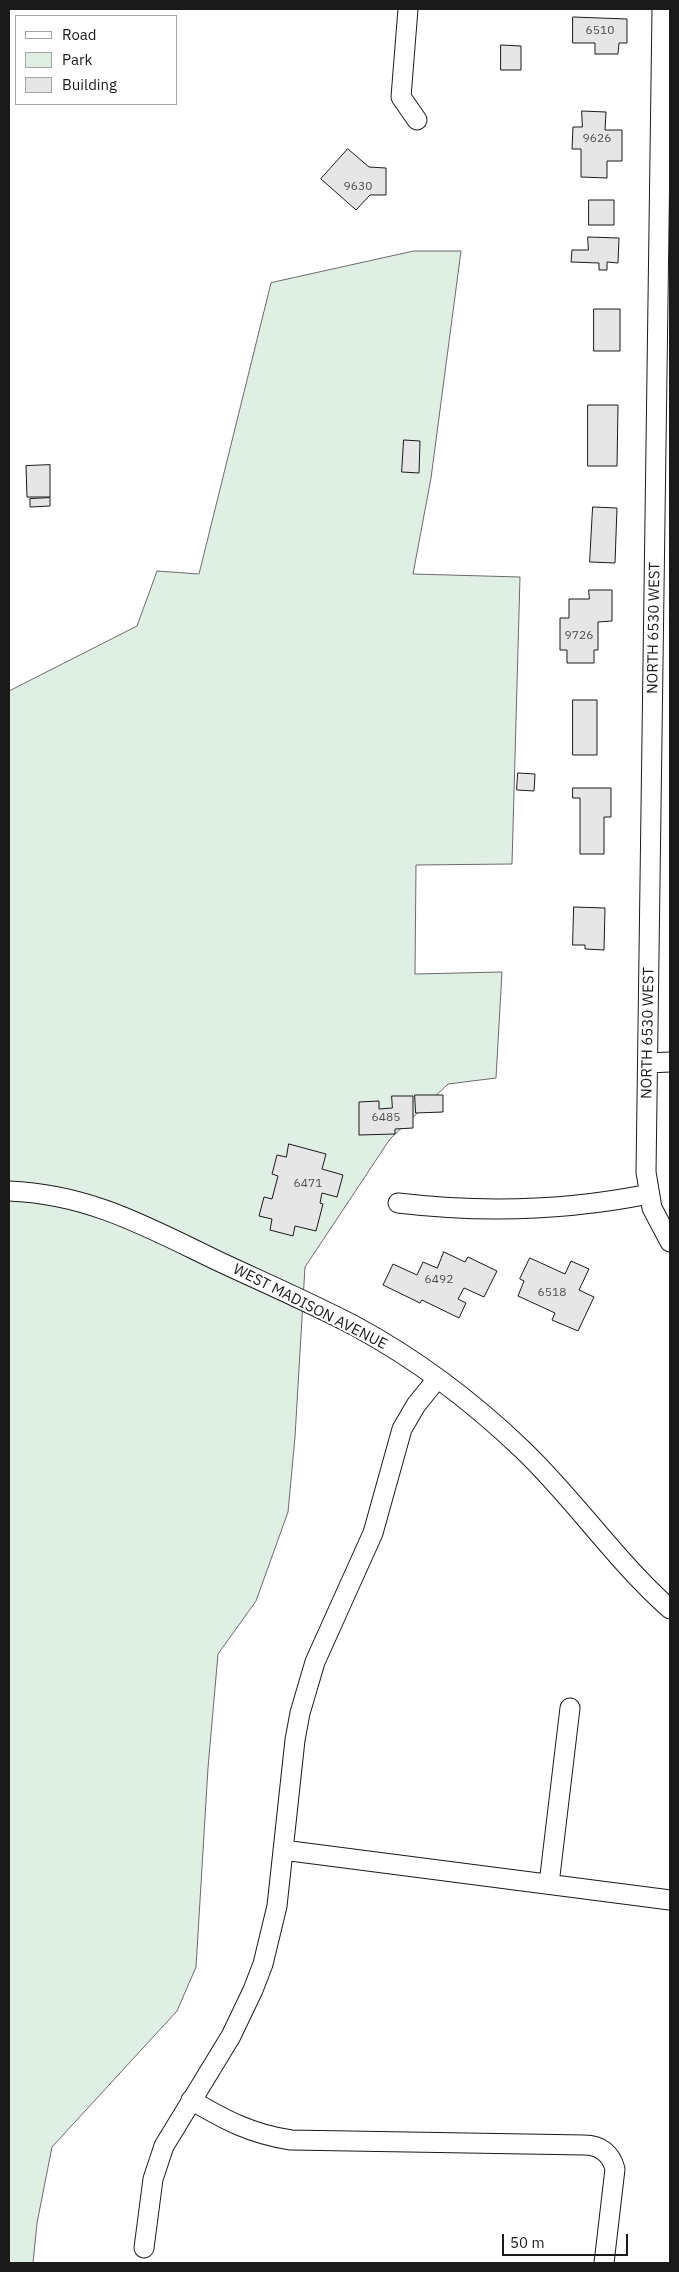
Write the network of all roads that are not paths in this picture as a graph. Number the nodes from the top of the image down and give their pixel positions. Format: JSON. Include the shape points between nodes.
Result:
{"nodes":[{"id":1,"x":408,"y":9,"type":"edge"},
{"id":2,"x":662,"y":9,"type":"edge"},
{"id":3,"x":417,"y":120,"type":"dead end"},
{"id":4,"x":670,"y":1062,"type":"edge"},
{"id":5,"x":648,"y":1063,"type":"junction"},
{"id":6,"x":9,"y":1191,"type":"edge"},
{"id":7,"x":649,"y":1194,"type":"junction"},
{"id":8,"x":398,"y":1203,"type":"dead end"},
{"id":9,"x":670,"y":1242,"type":"edge"},
{"id":10,"x":437,"y":1379,"type":"junction"},
{"id":11,"x":670,"y":1610,"type":"edge"},
{"id":12,"x":570,"y":1708,"type":"dead end"},
{"id":13,"x":283,"y":1850,"type":"junction"},
{"id":14,"x":548,"y":1884,"type":"junction"},
{"id":15,"x":670,"y":1900,"type":"edge"},
{"id":16,"x":191,"y":2100,"type":"junction"},
{"id":17,"x":144,"y":2248,"type":"dead end"},
{"id":18,"x":604,"y":2263,"type":"edge"}],
"edges":[{"from":1,"to":3,"type":"street","via":[[401,97]]},
{"from":2,"to":5,"type":"street","name":"NORTH 6530 WEST"},
{"from":4,"to":5,"type":"street"},
{"from":5,"to":7,"type":"street","name":"NORTH 6530 WEST","via":[[646,1172]]},
{"from":6,"to":10,"type":"street","name":"WEST MADISON AVENUE","via":[[66,1197],[111,1211],[355,1327]]},
{"from":7,"to":8,"type":"street","via":[[524,1210],[460,1209]]},
{"from":7,"to":9,"type":"street","name":"NORTH 6530 WEST"},
{"from":10,"to":11,"type":"street","name":"WEST MADISON AVENUE","via":[[523,1450]]},
{"from":10,"to":13,"type":"street","via":[[416,1405],[402,1430],[373,1533],[328,1632],[307,1688],[290,1770]]},
{"from":12,"to":14,"type":"street"},
{"from":13,"to":14,"type":"street"},
{"from":13,"to":16,"type":"street","via":[[271,1937],[253,1990],[231,2036]]},
{"from":14,"to":15,"type":"street"},
{"from":16,"to":17,"type":"street","via":[[157,2164]]},
{"from":16,"to":18,"type":"street","via":[[259,2134],[291,2140],[598,2147],[609,2156],[615,2176]]}]}
